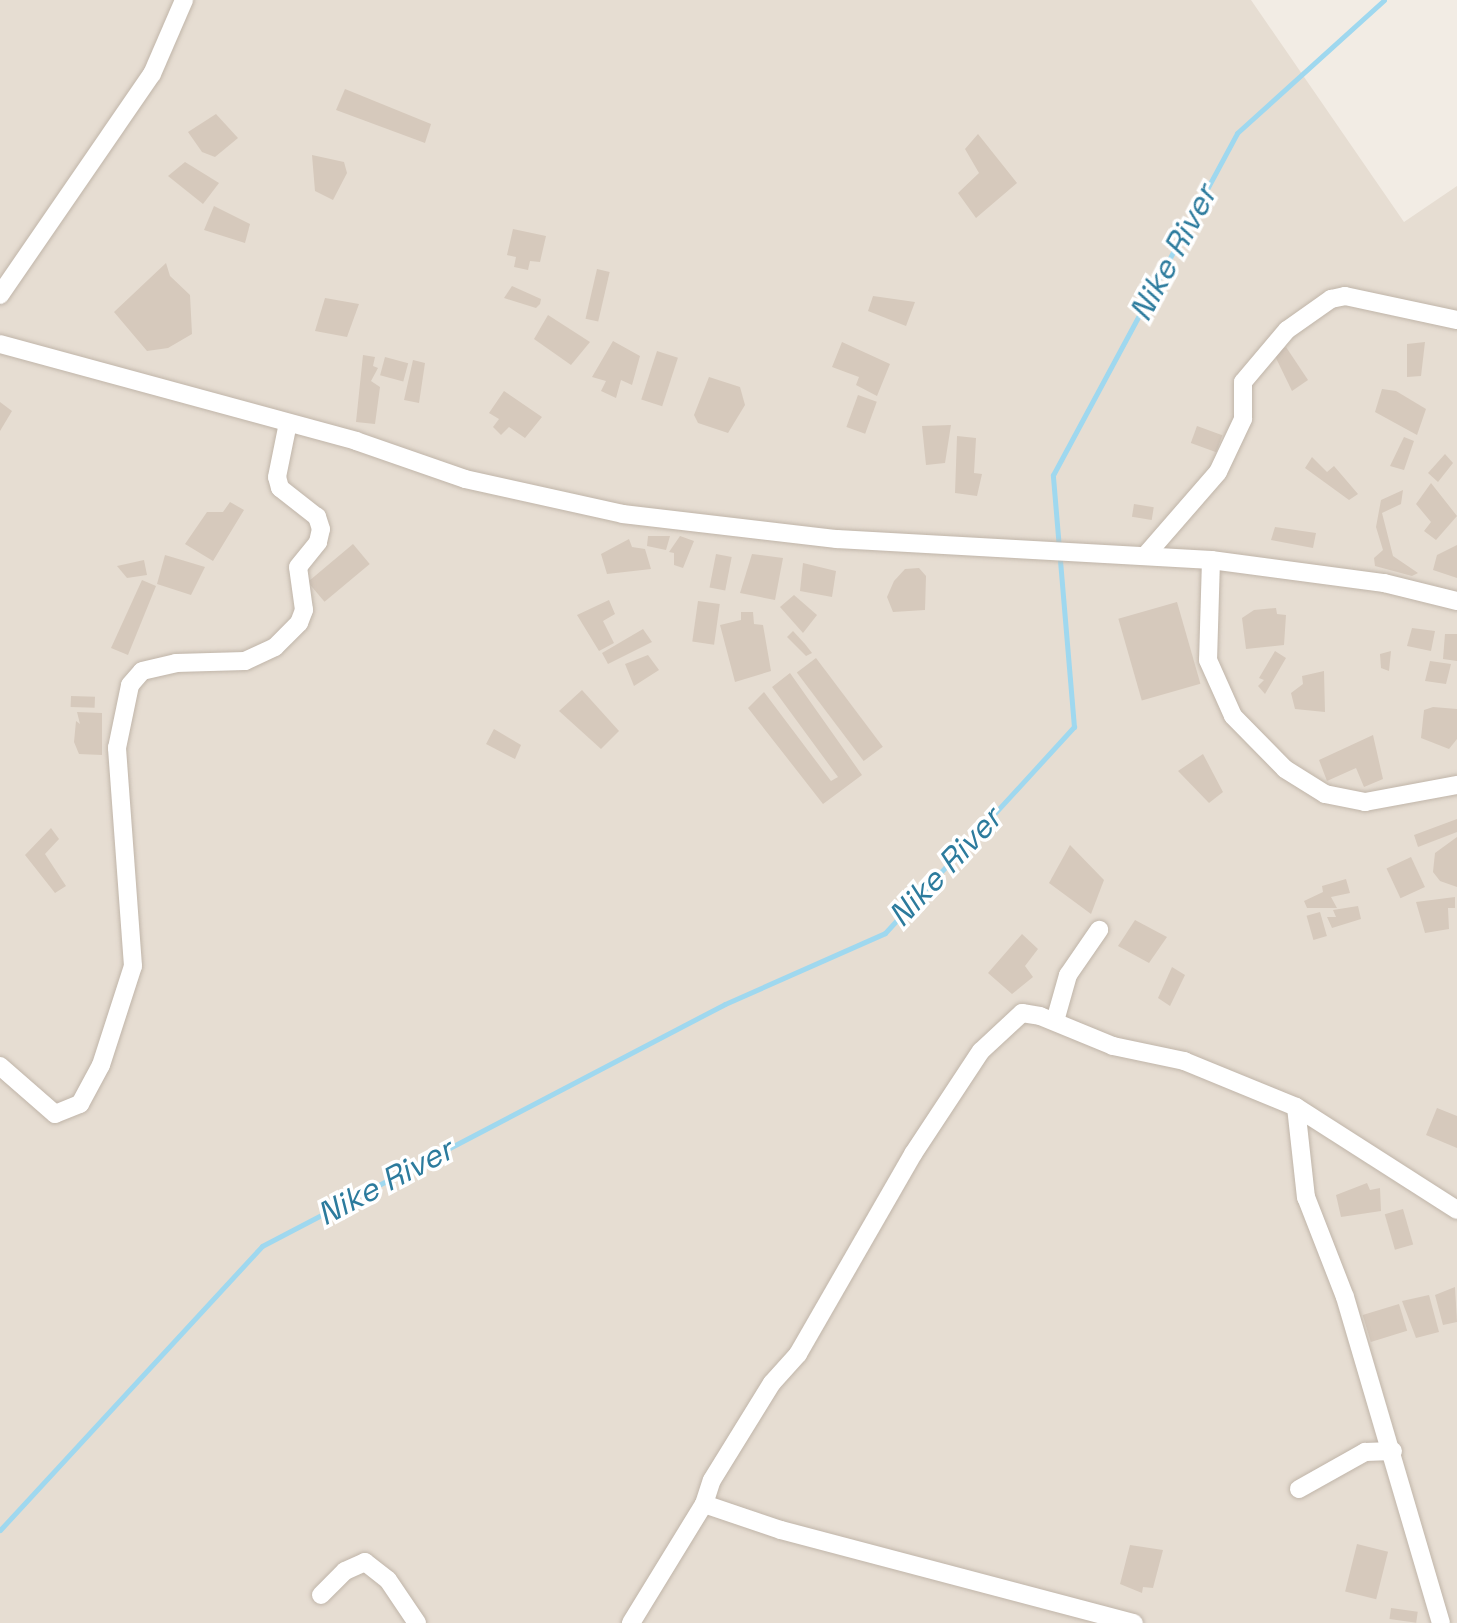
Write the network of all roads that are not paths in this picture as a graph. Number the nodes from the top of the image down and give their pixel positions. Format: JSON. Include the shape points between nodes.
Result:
{"nodes":[{"id":1,"x":184,"y":0,"type":"edge"},
{"id":2,"x":0,"y":295,"type":"edge"},
{"id":3,"x":1457,"y":320,"type":"edge"},
{"id":4,"x":0,"y":344,"type":"edge"},
{"id":5,"x":288,"y":423,"type":"junction"},
{"id":6,"x":1145,"y":556,"type":"junction"},
{"id":7,"x":1211,"y":560,"type":"junction"},
{"id":8,"x":1457,"y":601,"type":"edge"},
{"id":9,"x":1457,"y":785,"type":"edge"},
{"id":10,"x":1099,"y":930,"type":"dead end"},
{"id":11,"x":1055,"y":1021,"type":"junction"},
{"id":12,"x":0,"y":1066,"type":"edge"},
{"id":13,"x":1296,"y":1107,"type":"junction"},
{"id":14,"x":1457,"y":1210,"type":"edge"},
{"id":15,"x":1393,"y":1451,"type":"junction"},
{"id":16,"x":1299,"y":1489,"type":"dead end"},
{"id":17,"x":704,"y":1504,"type":"junction"},
{"id":18,"x":321,"y":1595,"type":"dead end"},
{"id":19,"x":1076,"y":1616,"type":"edge"},
{"id":20,"x":417,"y":1623,"type":"edge"},
{"id":21,"x":631,"y":1623,"type":"edge"},
{"id":22,"x":1134,"y":1623,"type":"edge"},
{"id":23,"x":1441,"y":1623,"type":"edge"}],
"edges":[{"from":1,"to":2,"type":"street","via":[[152,74]]},
{"from":3,"to":6,"type":"street","via":[[1345,296],[1331,299],[1287,330],[1243,382],[1243,419],[1218,472]]},
{"from":4,"to":5,"type":"street"},
{"from":5,"to":6,"type":"street","via":[[465,479],[623,514],[837,539]]},
{"from":5,"to":12,"type":"street","via":[[277,477],[280,488],[317,517],[321,529],[318,542],[298,567],[304,610],[299,623],[275,647],[245,661],[176,663],[142,671],[130,685],[117,748],[133,966],[101,1065],[80,1104],[55,1114]]},
{"from":6,"to":7,"type":"street"},
{"from":7,"to":8,"type":"street","via":[[1384,583]]},
{"from":7,"to":9,"type":"street","via":[[1208,660],[1233,716],[1285,769],[1325,794],[1365,802]]},
{"from":10,"to":11,"type":"street","via":[[1068,975]]},
{"from":11,"to":13,"type":"street","via":[[1113,1046],[1184,1061]]},
{"from":11,"to":17,"type":"street","via":[[1022,1013],[981,1051],[913,1154],[862,1248],[831,1288],[798,1354],[772,1383],[712,1480]]},
{"from":13,"to":14,"type":"street"},
{"from":13,"to":15,"type":"street","via":[[1306,1197],[1319,1221]]},
{"from":15,"to":16,"type":"street","via":[[1365,1452]]},
{"from":15,"to":23,"type":"street","via":[[1408,1524]]},
{"from":17,"to":19,"type":"street"},
{"from":17,"to":21,"type":"street"},
{"from":18,"to":20,"type":"street","via":[[345,1571],[365,1562],[388,1580]]},
{"from":19,"to":22,"type":"street"}]}
